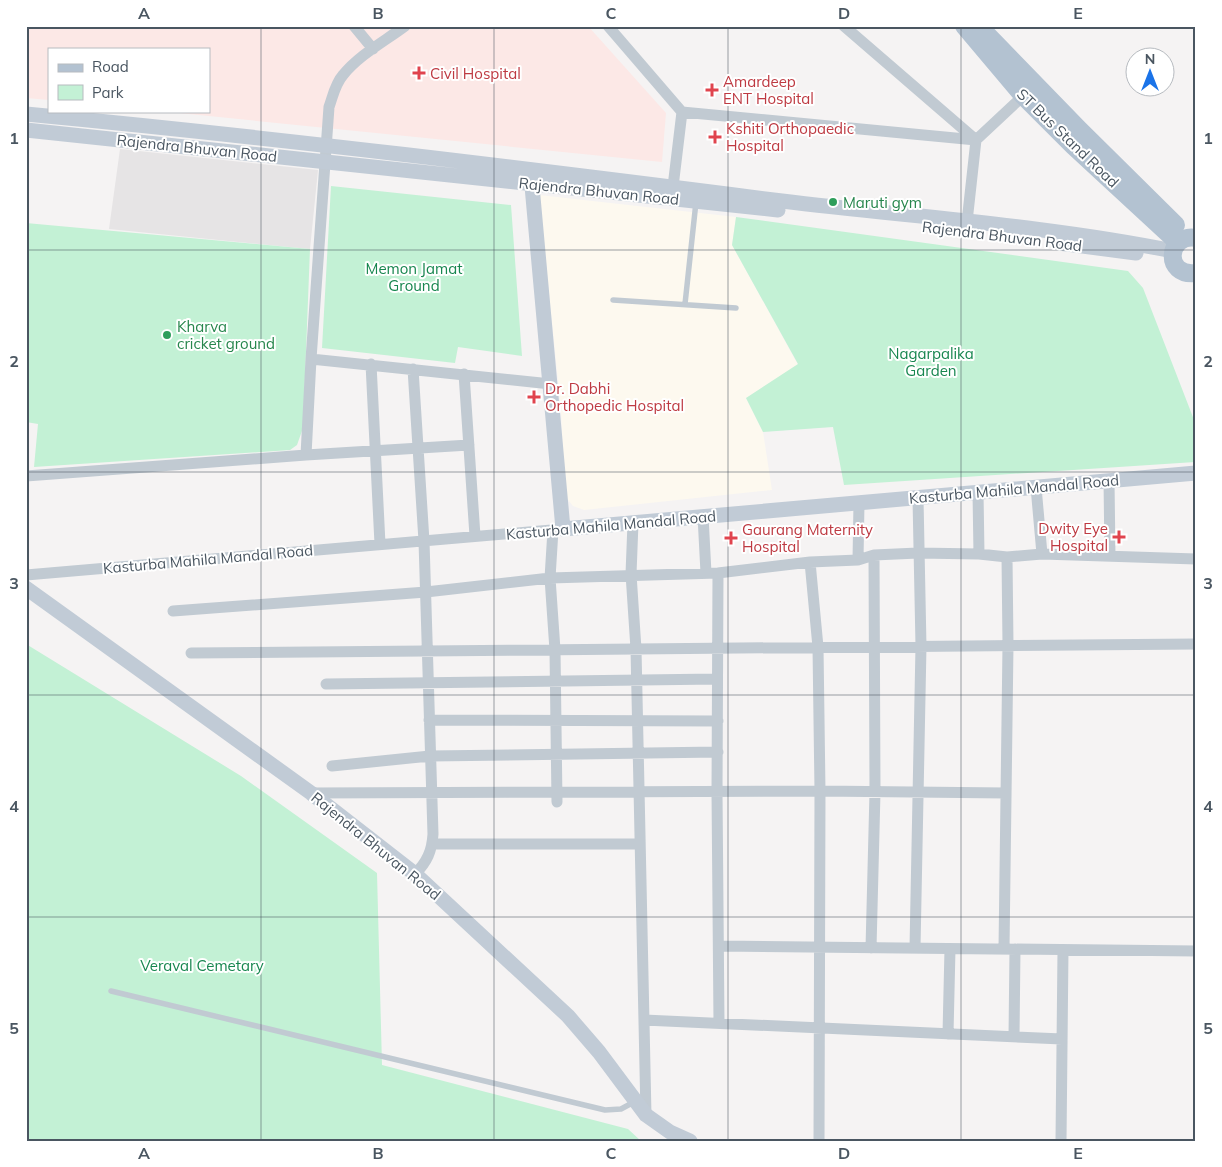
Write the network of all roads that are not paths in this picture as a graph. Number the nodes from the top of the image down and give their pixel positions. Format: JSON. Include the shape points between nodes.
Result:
{"nodes":[{"id":1,"x":354,"y":26,"type":"edge"},
{"id":2,"x":405,"y":26,"type":"edge"},
{"id":3,"x":608,"y":26,"type":"edge"},
{"id":4,"x":844,"y":26,"type":"edge"},
{"id":5,"x":964,"y":26,"type":"edge"},
{"id":6,"x":980,"y":26,"type":"edge"},
{"id":7,"x":373,"y":49,"type":"junction"},
{"id":8,"x":1023,"y":96,"type":"junction"},
{"id":9,"x":682,"y":112,"type":"junction"},
{"id":10,"x":26,"y":114,"type":"edge"},
{"id":11,"x":26,"y":130,"type":"edge"},
{"id":12,"x":204,"y":132,"type":"junction"},
{"id":13,"x":976,"y":140,"type":"junction"},
{"id":14,"x":326,"y":146,"type":"junction"},
{"id":15,"x":202,"y":149,"type":"junction"},
{"id":16,"x":325,"y":162,"type":"junction"},
{"id":17,"x":532,"y":177,"type":"junction"},
{"id":18,"x":672,"y":193,"type":"junction"},
{"id":19,"x":697,"y":196,"type":"junction"},
{"id":20,"x":967,"y":226,"type":"junction"},
{"id":21,"x":1181,"y":245,"type":"edge"},
{"id":22,"x":1196,"y":274,"type":"edge"},
{"id":23,"x":613,"y":300,"type":"dead end"},
{"id":24,"x":685,"y":304,"type":"junction"},
{"id":25,"x":736,"y":308,"type":"dead end"},
{"id":26,"x":311,"y":359,"type":"junction"},
{"id":27,"x":371,"y":364,"type":"junction"},
{"id":28,"x":413,"y":369,"type":"junction"},
{"id":29,"x":464,"y":374,"type":"junction"},
{"id":30,"x":551,"y":384,"type":"junction"},
{"id":31,"x":469,"y":445,"type":"junction"},
{"id":32,"x":418,"y":448,"type":"junction"},
{"id":33,"x":376,"y":451,"type":"junction"},
{"id":34,"x":306,"y":455,"type":"junction"},
{"id":35,"x":1196,"y":473,"type":"edge"},
{"id":36,"x":26,"y":476,"type":"edge"},
{"id":37,"x":1109,"y":481,"type":"junction"},
{"id":38,"x":1036,"y":487,"type":"junction"},
{"id":39,"x":978,"y":492,"type":"junction"},
{"id":40,"x":918,"y":498,"type":"junction"},
{"id":41,"x":859,"y":503,"type":"junction"},
{"id":42,"x":703,"y":516,"type":"junction"},
{"id":43,"x":634,"y":522,"type":"junction"},
{"id":44,"x":558,"y":529,"type":"junction"},
{"id":45,"x":475,"y":536,"type":"junction"},
{"id":46,"x":424,"y":541,"type":"junction"},
{"id":47,"x":380,"y":544,"type":"junction"},
{"id":48,"x":918,"y":553,"type":"junction"},
{"id":49,"x":874,"y":554,"type":"junction"},
{"id":50,"x":979,"y":554,"type":"junction"},
{"id":51,"x":1042,"y":554,"type":"junction"},
{"id":52,"x":1110,"y":555,"type":"junction"},
{"id":53,"x":1007,"y":557,"type":"junction"},
{"id":54,"x":1196,"y":559,"type":"edge"},
{"id":55,"x":858,"y":560,"type":"junction"},
{"id":56,"x":810,"y":562,"type":"junction"},
{"id":57,"x":706,"y":573,"type":"junction"},
{"id":58,"x":718,"y":573,"type":"junction"},
{"id":59,"x":631,"y":574,"type":"junction"},
{"id":60,"x":26,"y":575,"type":"edge"},
{"id":61,"x":550,"y":578,"type":"junction"},
{"id":62,"x":26,"y":588,"type":"edge"},
{"id":63,"x":426,"y":592,"type":"junction"},
{"id":64,"x":173,"y":611,"type":"dead end"},
{"id":65,"x":1196,"y":644,"type":"edge"},
{"id":66,"x":921,"y":646,"type":"junction"},
{"id":67,"x":1008,"y":646,"type":"junction"},
{"id":68,"x":818,"y":647,"type":"junction"},
{"id":69,"x":874,"y":647,"type":"junction"},
{"id":70,"x":718,"y":648,"type":"junction"},
{"id":71,"x":636,"y":649,"type":"junction"},
{"id":72,"x":555,"y":650,"type":"junction"},
{"id":73,"x":426,"y":651,"type":"junction"},
{"id":74,"x":191,"y":653,"type":"dead end"},
{"id":75,"x":717,"y":679,"type":"junction"},
{"id":76,"x":637,"y":680,"type":"junction"},
{"id":77,"x":556,"y":681,"type":"junction"},
{"id":78,"x":428,"y":683,"type":"junction"},
{"id":79,"x":326,"y":684,"type":"dead end"},
{"id":80,"x":429,"y":720,"type":"junction"},
{"id":81,"x":556,"y":720,"type":"junction"},
{"id":82,"x":638,"y":720,"type":"junction"},
{"id":83,"x":718,"y":721,"type":"junction"},
{"id":84,"x":718,"y":752,"type":"junction"},
{"id":85,"x":638,"y":753,"type":"junction"},
{"id":86,"x":557,"y":754,"type":"junction"},
{"id":87,"x":430,"y":756,"type":"junction"},
{"id":88,"x":332,"y":766,"type":"dead end"},
{"id":89,"x":820,"y":791,"type":"junction"},
{"id":90,"x":639,"y":792,"type":"junction"},
{"id":91,"x":717,"y":792,"type":"junction"},
{"id":92,"x":875,"y":792,"type":"junction"},
{"id":93,"x":311,"y":793,"type":"junction"},
{"id":94,"x":430,"y":793,"type":"junction"},
{"id":95,"x":918,"y":793,"type":"junction"},
{"id":96,"x":1006,"y":793,"type":"junction"},
{"id":97,"x":557,"y":798,"type":"junction"},
{"id":98,"x":432,"y":844,"type":"junction"},
{"id":99,"x":640,"y":844,"type":"junction"},
{"id":100,"x":415,"y":874,"type":"junction"},
{"id":101,"x":719,"y":946,"type":"junction"},
{"id":102,"x":819,"y":947,"type":"junction"},
{"id":103,"x":872,"y":948,"type":"junction"},
{"id":104,"x":915,"y":948,"type":"junction"},
{"id":105,"x":950,"y":948,"type":"junction"},
{"id":106,"x":1009,"y":949,"type":"junction"},
{"id":107,"x":1063,"y":950,"type":"junction"},
{"id":108,"x":1196,"y":951,"type":"edge"},
{"id":109,"x":112,"y":991,"type":"dead end"},
{"id":110,"x":644,"y":1020,"type":"junction"},
{"id":111,"x":720,"y":1023,"type":"junction"},
{"id":112,"x":819,"y":1028,"type":"junction"},
{"id":113,"x":948,"y":1034,"type":"junction"},
{"id":114,"x":1014,"y":1037,"type":"junction"},
{"id":115,"x":1062,"y":1039,"type":"junction"},
{"id":116,"x":636,"y":1101,"type":"junction"},
{"id":117,"x":646,"y":1115,"type":"junction"},
{"id":118,"x":690,"y":1141,"type":"edge"},
{"id":119,"x":819,"y":1141,"type":"edge"},
{"id":120,"x":1061,"y":1141,"type":"edge"}],
"edges":[{"from":1,"to":7,"type":"street"},
{"from":2,"to":7,"type":"street"},
{"from":3,"to":9,"type":"street"},
{"from":4,"to":13,"type":"street"},
{"from":5,"to":8,"type":"main road","name":"ST Bus Stand Road"},
{"from":6,"to":21,"type":"main road","name":"ST Bus Stand Road","via":[[1079,129]]},
{"from":7,"to":14,"type":"street","via":[[342,75],[334,89]]},
{"from":8,"to":13,"type":"street"},
{"from":8,"to":21,"type":"main road","name":"ST Bus Stand Road"},
{"from":9,"to":13,"type":"street"},
{"from":9,"to":18,"type":"street"},
{"from":10,"to":12,"type":"street"},
{"from":11,"to":15,"type":"street","name":"Rajendra Bhuvan Road"},
{"from":12,"to":14,"type":"street"},
{"from":12,"to":15,"type":"street"},
{"from":13,"to":20,"type":"street"},
{"from":14,"to":16,"type":"street"},
{"from":14,"to":17,"type":"street"},
{"from":15,"to":16,"type":"street","name":"Rajendra Bhuvan Road"},
{"from":16,"to":17,"type":"street","name":"Rajendra Bhuvan Road"},
{"from":16,"to":26,"type":"street"},
{"from":17,"to":18,"type":"street","name":"Rajendra Bhuvan Road"},
{"from":17,"to":30,"type":"street"},
{"from":18,"to":19,"type":"street","name":"Rajendra Bhuvan Road"},
{"from":19,"to":20,"type":"street","name":"Rajendra Bhuvan Road"},
{"from":19,"to":24,"type":"lane"},
{"from":20,"to":21,"type":"street","name":"Rajendra Bhuvan Road"},
{"from":21,"to":22,"type":"main road","via":[[1178,269]]},
{"from":23,"to":24,"type":"lane"},
{"from":24,"to":25,"type":"lane"},
{"from":26,"to":27,"type":"street"},
{"from":26,"to":34,"type":"street"},
{"from":27,"to":28,"type":"street"},
{"from":27,"to":33,"type":"street"},
{"from":28,"to":29,"type":"street"},
{"from":28,"to":32,"type":"street"},
{"from":29,"to":30,"type":"street"},
{"from":29,"to":31,"type":"street"},
{"from":30,"to":44,"type":"street"},
{"from":31,"to":32,"type":"street"},
{"from":31,"to":45,"type":"street"},
{"from":32,"to":33,"type":"street"},
{"from":32,"to":46,"type":"street"},
{"from":33,"to":34,"type":"street"},
{"from":33,"to":47,"type":"street"},
{"from":34,"to":36,"type":"street"},
{"from":35,"to":37,"type":"street","name":"Kasturba Mahila Mandal Road"},
{"from":37,"to":38,"type":"street","name":"Kasturba Mahila Mandal Road"},
{"from":37,"to":52,"type":"street"},
{"from":38,"to":39,"type":"street","name":"Kasturba Mahila Mandal Road"},
{"from":38,"to":51,"type":"street"},
{"from":39,"to":40,"type":"street","name":"Kasturba Mahila Mandal Road"},
{"from":39,"to":50,"type":"street"},
{"from":40,"to":41,"type":"street","name":"Kasturba Mahila Mandal Road"},
{"from":40,"to":48,"type":"street"},
{"from":41,"to":42,"type":"street","name":"Kasturba Mahila Mandal Road"},
{"from":41,"to":55,"type":"street"},
{"from":42,"to":43,"type":"street","name":"Kasturba Mahila Mandal Road"},
{"from":42,"to":57,"type":"street"},
{"from":43,"to":44,"type":"street","name":"Kasturba Mahila Mandal Road"},
{"from":43,"to":59,"type":"street"},
{"from":44,"to":45,"type":"street","name":"Kasturba Mahila Mandal Road"},
{"from":44,"to":61,"type":"street"},
{"from":45,"to":46,"type":"street","name":"Kasturba Mahila Mandal Road"},
{"from":46,"to":47,"type":"street","name":"Kasturba Mahila Mandal Road"},
{"from":46,"to":63,"type":"street"},
{"from":47,"to":60,"type":"street","name":"Kasturba Mahila Mandal Road"},
{"from":48,"to":49,"type":"street"},
{"from":48,"to":50,"type":"street"},
{"from":48,"to":66,"type":"street"},
{"from":49,"to":55,"type":"street"},
{"from":49,"to":69,"type":"street"},
{"from":50,"to":53,"type":"street"},
{"from":51,"to":52,"type":"street"},
{"from":51,"to":53,"type":"street"},
{"from":52,"to":54,"type":"street"},
{"from":53,"to":67,"type":"street"},
{"from":55,"to":56,"type":"street"},
{"from":56,"to":58,"type":"street"},
{"from":56,"to":68,"type":"street"},
{"from":57,"to":58,"type":"street"},
{"from":57,"to":59,"type":"street"},
{"from":58,"to":70,"type":"street"},
{"from":59,"to":61,"type":"street"},
{"from":59,"to":71,"type":"street"},
{"from":61,"to":63,"type":"street"},
{"from":61,"to":72,"type":"street"},
{"from":62,"to":93,"type":"street","name":"Rajendra Bhuvan Road"},
{"from":63,"to":64,"type":"street"},
{"from":63,"to":73,"type":"street"},
{"from":65,"to":67,"type":"street"},
{"from":66,"to":67,"type":"street"},
{"from":66,"to":69,"type":"street"},
{"from":66,"to":95,"type":"street"},
{"from":67,"to":96,"type":"street"},
{"from":68,"to":69,"type":"street"},
{"from":68,"to":70,"type":"street"},
{"from":68,"to":89,"type":"street"},
{"from":69,"to":92,"type":"street"},
{"from":70,"to":71,"type":"street"},
{"from":70,"to":75,"type":"street"},
{"from":71,"to":72,"type":"street"},
{"from":71,"to":76,"type":"street"},
{"from":72,"to":73,"type":"street"},
{"from":72,"to":77,"type":"street"},
{"from":73,"to":74,"type":"street"},
{"from":73,"to":78,"type":"street"},
{"from":75,"to":76,"type":"street"},
{"from":75,"to":83,"type":"street"},
{"from":76,"to":77,"type":"street"},
{"from":76,"to":82,"type":"street"},
{"from":77,"to":78,"type":"street"},
{"from":77,"to":81,"type":"street"},
{"from":78,"to":79,"type":"street"},
{"from":78,"to":80,"type":"street"},
{"from":80,"to":81,"type":"street"},
{"from":80,"to":87,"type":"street"},
{"from":81,"to":82,"type":"street"},
{"from":81,"to":86,"type":"street"},
{"from":82,"to":83,"type":"street"},
{"from":82,"to":85,"type":"street"},
{"from":83,"to":84,"type":"street"},
{"from":84,"to":85,"type":"street"},
{"from":84,"to":91,"type":"street"},
{"from":85,"to":86,"type":"street"},
{"from":85,"to":90,"type":"street"},
{"from":86,"to":87,"type":"street"},
{"from":86,"to":97,"type":"street"},
{"from":87,"to":88,"type":"street"},
{"from":87,"to":94,"type":"street"},
{"from":89,"to":91,"type":"street"},
{"from":89,"to":92,"type":"street"},
{"from":89,"to":102,"type":"street"},
{"from":90,"to":91,"type":"street"},
{"from":90,"to":97,"type":"street"},
{"from":90,"to":99,"type":"street"},
{"from":91,"to":101,"type":"street"},
{"from":92,"to":95,"type":"street"},
{"from":92,"to":103,"type":"street"},
{"from":93,"to":94,"type":"street"},
{"from":93,"to":100,"type":"street","name":"Rajendra Bhuvan Road"},
{"from":94,"to":97,"type":"street"},
{"from":94,"to":98,"type":"street"},
{"from":95,"to":96,"type":"street"},
{"from":95,"to":104,"type":"street"},
{"from":96,"to":106,"type":"street"},
{"from":98,"to":99,"type":"street"},
{"from":98,"to":100,"type":"street","via":[[427,860]]},
{"from":99,"to":110,"type":"street"},
{"from":100,"to":116,"type":"street","name":"Rajendra Bhuvan Road","via":[[568,1016]]},
{"from":101,"to":102,"type":"street"},
{"from":101,"to":111,"type":"street"},
{"from":102,"to":103,"type":"street"},
{"from":102,"to":112,"type":"street"},
{"from":103,"to":104,"type":"street"},
{"from":104,"to":105,"type":"street"},
{"from":105,"to":106,"type":"street"},
{"from":105,"to":113,"type":"street"},
{"from":106,"to":107,"type":"street"},
{"from":106,"to":114,"type":"street"},
{"from":107,"to":108,"type":"street"},
{"from":107,"to":115,"type":"street"},
{"from":109,"to":116,"type":"lane","via":[[605,1110],[621,1109]]},
{"from":110,"to":111,"type":"street"},
{"from":110,"to":117,"type":"street"},
{"from":111,"to":112,"type":"street"},
{"from":112,"to":113,"type":"street"},
{"from":112,"to":119,"type":"street"},
{"from":113,"to":114,"type":"street"},
{"from":114,"to":115,"type":"street"},
{"from":115,"to":120,"type":"street"},
{"from":116,"to":117,"type":"street","name":"Rajendra Bhuvan Road"},
{"from":117,"to":118,"type":"street","name":"Rajendra Bhuvan Road"}]}
